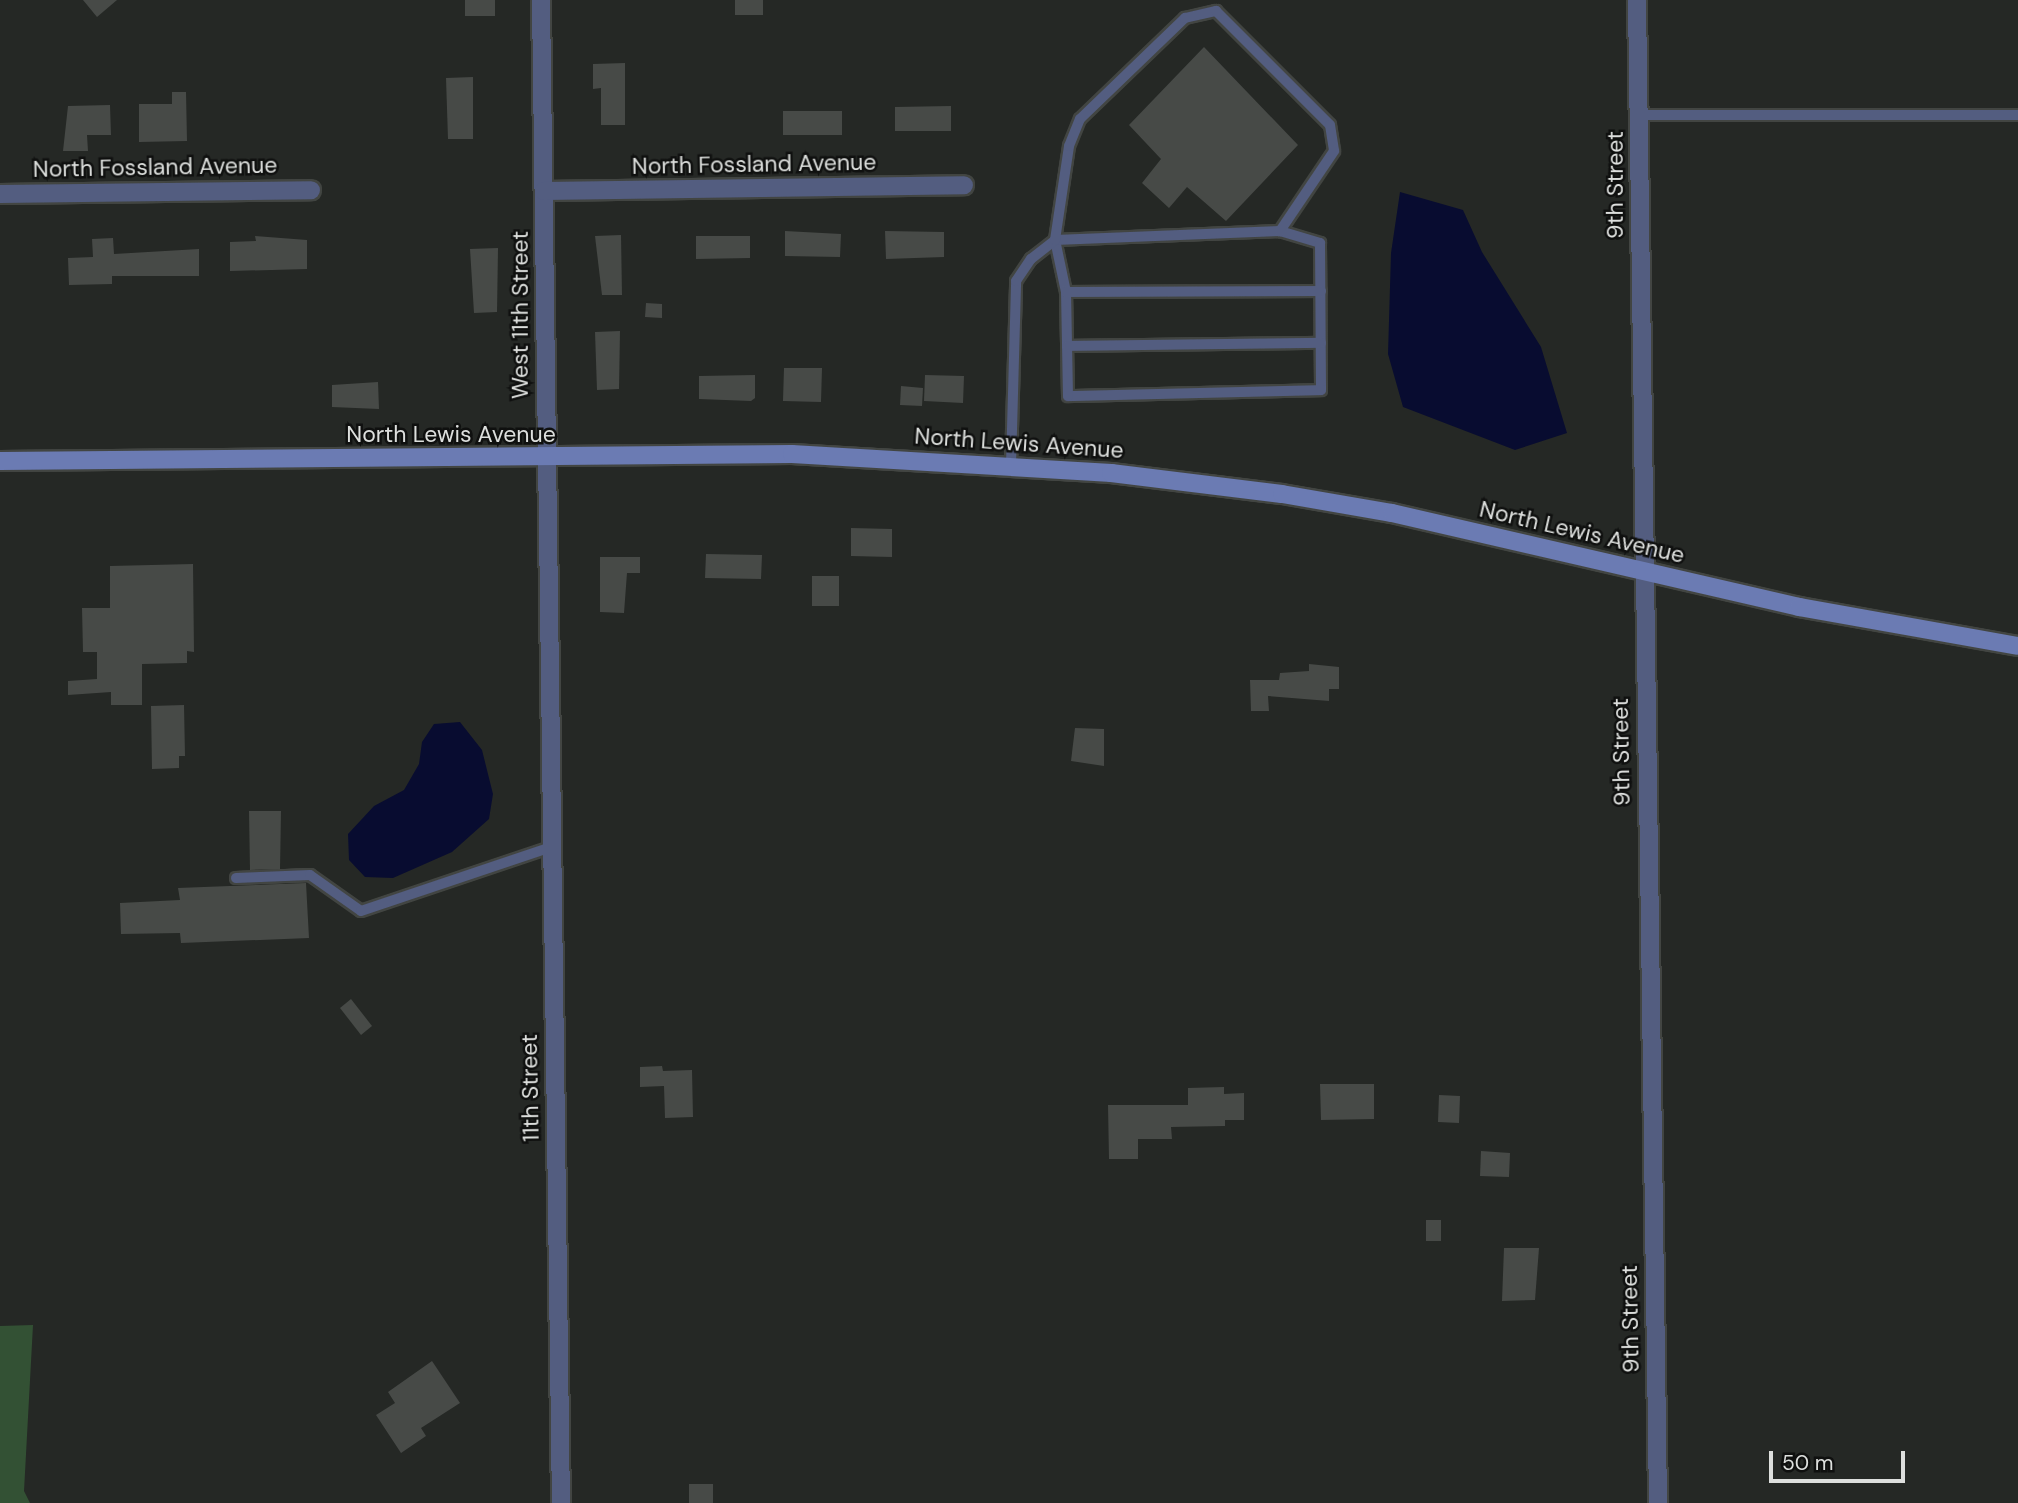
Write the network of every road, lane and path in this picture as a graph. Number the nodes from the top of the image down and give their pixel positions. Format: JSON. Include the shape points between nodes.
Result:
{"nodes":[{"id":1,"x":541,"y":0,"type":"edge"},
{"id":2,"x":1637,"y":0,"type":"edge"},
{"id":3,"x":1639,"y":116,"type":"junction"},
{"id":4,"x":2018,"y":116,"type":"edge"},
{"id":5,"x":964,"y":185,"type":"dead end"},
{"id":6,"x":311,"y":190,"type":"dead end"},
{"id":7,"x":544,"y":191,"type":"junction"},
{"id":8,"x":0,"y":194,"type":"edge"},
{"id":9,"x":1280,"y":231,"type":"junction"},
{"id":10,"x":1055,"y":240,"type":"junction"},
{"id":11,"x":1321,"y":291,"type":"junction"},
{"id":12,"x":1066,"y":292,"type":"junction"},
{"id":13,"x":1321,"y":343,"type":"junction"},
{"id":14,"x":1067,"y":346,"type":"junction"},
{"id":15,"x":545,"y":459,"type":"junction"},
{"id":16,"x":0,"y":461,"type":"edge"},
{"id":17,"x":1011,"y":465,"type":"junction"},
{"id":18,"x":1643,"y":571,"type":"junction"},
{"id":19,"x":2018,"y":646,"type":"edge"},
{"id":20,"x":548,"y":671,"type":"joint"},
{"id":21,"x":551,"y":847,"type":"junction"},
{"id":22,"x":236,"y":878,"type":"dead end"},
{"id":23,"x":561,"y":1503,"type":"edge"},
{"id":24,"x":1658,"y":1503,"type":"edge"}],
"edges":[{"from":1,"to":7,"type":"street","name":"West 11th Street"},
{"from":2,"to":3,"type":"street","name":"9th Street"},
{"from":3,"to":4,"type":"lane"},
{"from":3,"to":18,"type":"street","name":"9th Street"},
{"from":5,"to":7,"type":"street","name":"North Fossland Avenue"},
{"from":6,"to":8,"type":"street","name":"North Fossland Avenue"},
{"from":7,"to":15,"type":"street","name":"West 11th Street"},
{"from":9,"to":10,"type":"lane"},
{"from":9,"to":10,"type":"lane","via":[[1334,150],[1330,125],[1216,11],[1185,18],[1080,118],[1069,146]]},
{"from":9,"to":11,"type":"lane","via":[[1320,243]]},
{"from":10,"to":12,"type":"lane"},
{"from":10,"to":17,"type":"lane","via":[[1031,259],[1016,281]]},
{"from":11,"to":12,"type":"lane"},
{"from":11,"to":13,"type":"lane"},
{"from":12,"to":14,"type":"lane"},
{"from":13,"to":14,"type":"lane"},
{"from":13,"to":14,"type":"lane","via":[[1321,390],[1068,396]]},
{"from":15,"to":16,"type":"main road","name":"North Lewis Avenue"},
{"from":15,"to":17,"type":"main road","name":"North Lewis Avenue","via":[[792,454]]},
{"from":15,"to":20,"type":"street","name":"West 11th Street"},
{"from":17,"to":18,"type":"main road","name":"North Lewis Avenue","via":[[1282,494],[1392,513]]},
{"from":18,"to":19,"type":"main road","name":"North Lewis Avenue","via":[[1913,631]]},
{"from":18,"to":24,"type":"street","name":"9th Street"},
{"from":20,"to":21,"type":"street","name":"11th Street"},
{"from":21,"to":22,"type":"lane","via":[[387,906],[361,911],[310,876]]},
{"from":21,"to":23,"type":"street","name":"11th Street"}]}
